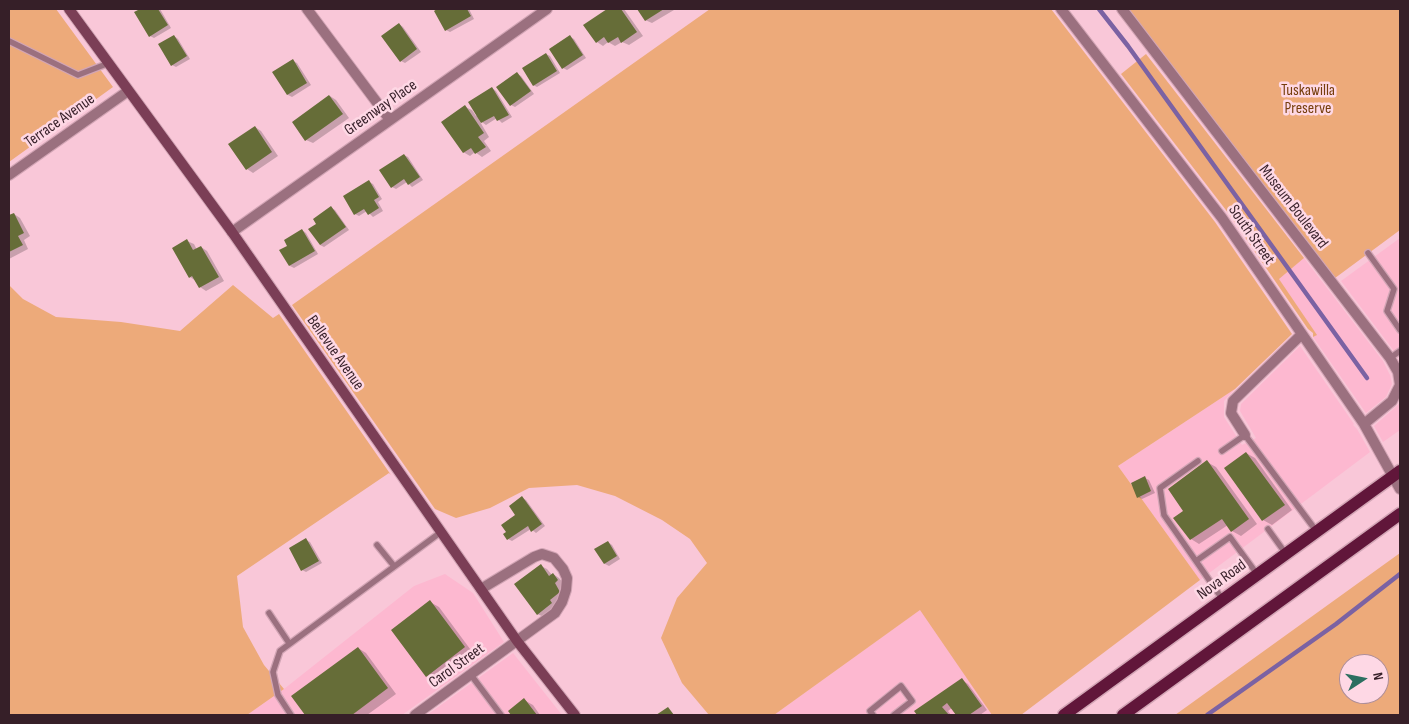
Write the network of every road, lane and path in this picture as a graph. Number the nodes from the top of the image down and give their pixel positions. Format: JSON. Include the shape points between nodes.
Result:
{"nodes":[{"id":1,"x":69,"y":9,"type":"edge"},
{"id":2,"x":307,"y":9,"type":"edge"},
{"id":3,"x":547,"y":9,"type":"edge"},
{"id":4,"x":1061,"y":9,"type":"edge"},
{"id":5,"x":1122,"y":9,"type":"edge"},
{"id":6,"x":9,"y":41,"type":"edge"},
{"id":7,"x":110,"y":63,"type":"junction"},
{"id":8,"x":128,"y":91,"type":"junction"},
{"id":9,"x":390,"y":120,"type":"junction"},
{"id":10,"x":9,"y":175,"type":"edge"},
{"id":11,"x":232,"y":232,"type":"junction"},
{"id":12,"x":1368,"y":253,"type":"dead end"},
{"id":13,"x":1400,"y":330,"type":"edge"},
{"id":14,"x":1302,"y":334,"type":"junction"},
{"id":15,"x":1400,"y":351,"type":"edge"},
{"id":16,"x":1390,"y":358,"type":"junction"},
{"id":17,"x":1364,"y":424,"type":"junction"},
{"id":18,"x":1245,"y":435,"type":"junction"},
{"id":19,"x":1222,"y":451,"type":"dead end"},
{"id":20,"x":1198,"y":461,"type":"dead end"},
{"id":21,"x":1397,"y":474,"type":"edge"},
{"id":22,"x":1400,"y":489,"type":"edge"},
{"id":23,"x":1400,"y":514,"type":"edge"},
{"id":24,"x":1268,"y":529,"type":"dead end"},
{"id":25,"x":441,"y":532,"type":"junction"},
{"id":26,"x":1317,"y":532,"type":"junction"},
{"id":27,"x":377,"y":545,"type":"dead end"},
{"id":28,"x":1287,"y":554,"type":"junction"},
{"id":29,"x":1196,"y":562,"type":"junction"},
{"id":30,"x":394,"y":566,"type":"junction"},
{"id":31,"x":1257,"y":575,"type":"junction"},
{"id":32,"x":481,"y":589,"type":"junction"},
{"id":33,"x":1223,"y":600,"type":"junction"},
{"id":34,"x":269,"y":613,"type":"dead end"},
{"id":35,"x":517,"y":641,"type":"junction"},
{"id":36,"x":289,"y":643,"type":"junction"},
{"id":37,"x":471,"y":675,"type":"junction"},
{"id":38,"x":419,"y":714,"type":"edge"},
{"id":39,"x":291,"y":715,"type":"edge"},
{"id":40,"x":501,"y":715,"type":"edge"},
{"id":41,"x":575,"y":715,"type":"edge"},
{"id":42,"x":873,"y":715,"type":"edge"},
{"id":43,"x":894,"y":715,"type":"edge"},
{"id":44,"x":1064,"y":715,"type":"edge"},
{"id":45,"x":1123,"y":715,"type":"edge"}],
"edges":[{"from":1,"to":7,"type":"street","name":"Bellevue Avenue"},
{"from":2,"to":9,"type":"street"},
{"from":3,"to":9,"type":"street","name":"Greenway Place"},
{"from":4,"to":14,"type":"street","name":"South Street","via":[[1222,218]]},
{"from":5,"to":16,"type":"street","name":"Museum Boulevard"},
{"from":6,"to":7,"type":"lane","via":[[78,75]]},
{"from":7,"to":8,"type":"street","name":"Bellevue Avenue"},
{"from":8,"to":10,"type":"street","name":"Terrace Avenue"},
{"from":8,"to":11,"type":"street","name":"Bellevue Avenue"},
{"from":9,"to":11,"type":"street","name":"Greenway Place"},
{"from":11,"to":25,"type":"street","name":"Bellevue Avenue"},
{"from":12,"to":13,"type":"lane","via":[[1394,289],[1387,311]]},
{"from":14,"to":17,"type":"street","name":"South Street"},
{"from":14,"to":18,"type":"street","via":[[1233,401],[1231,413]]},
{"from":15,"to":16,"type":"lane"},
{"from":16,"to":17,"type":"street","name":"Museum Boulevard","via":[[1398,372],[1400,385],[1392,401]]},
{"from":17,"to":21,"type":"street","name":"South Street"},
{"from":18,"to":19,"type":"lane"},
{"from":18,"to":26,"type":"lane"},
{"from":20,"to":29,"type":"lane","via":[[1160,488],[1164,514]]},
{"from":21,"to":22,"type":"street","name":"South Street"},
{"from":21,"to":26,"type":"main road","name":"Nova Road"},
{"from":23,"to":45,"type":"main road"},
{"from":24,"to":28,"type":"lane"},
{"from":25,"to":30,"type":"lane"},
{"from":25,"to":32,"type":"street","name":"Bellevue Avenue"},
{"from":26,"to":28,"type":"main road","name":"Nova Road"},
{"from":27,"to":30,"type":"lane"},
{"from":28,"to":31,"type":"main road","name":"Nova Road"},
{"from":29,"to":31,"type":"lane","via":[[1230,537]]},
{"from":29,"to":33,"type":"lane"},
{"from":30,"to":36,"type":"lane"},
{"from":31,"to":33,"type":"main road","name":"Nova Road"},
{"from":32,"to":35,"type":"street","name":"Bellevue Avenue"},
{"from":32,"to":35,"type":"street","name":"Carol Street","via":[[542,554],[554,558],[563,569],[566,584],[562,602],[555,613]]},
{"from":33,"to":44,"type":"main road","name":"Nova Road"},
{"from":34,"to":36,"type":"lane"},
{"from":35,"to":37,"type":"street","name":"Carol Street"},
{"from":35,"to":41,"type":"street","name":"Bellevue Avenue"},
{"from":36,"to":39,"type":"lane","via":[[280,651],[273,672],[278,695]]},
{"from":37,"to":38,"type":"street","name":"Carol Street"},
{"from":37,"to":40,"type":"lane"},
{"from":42,"to":43,"type":"lane","via":[[870,711],[901,686],[912,701]]}]}
